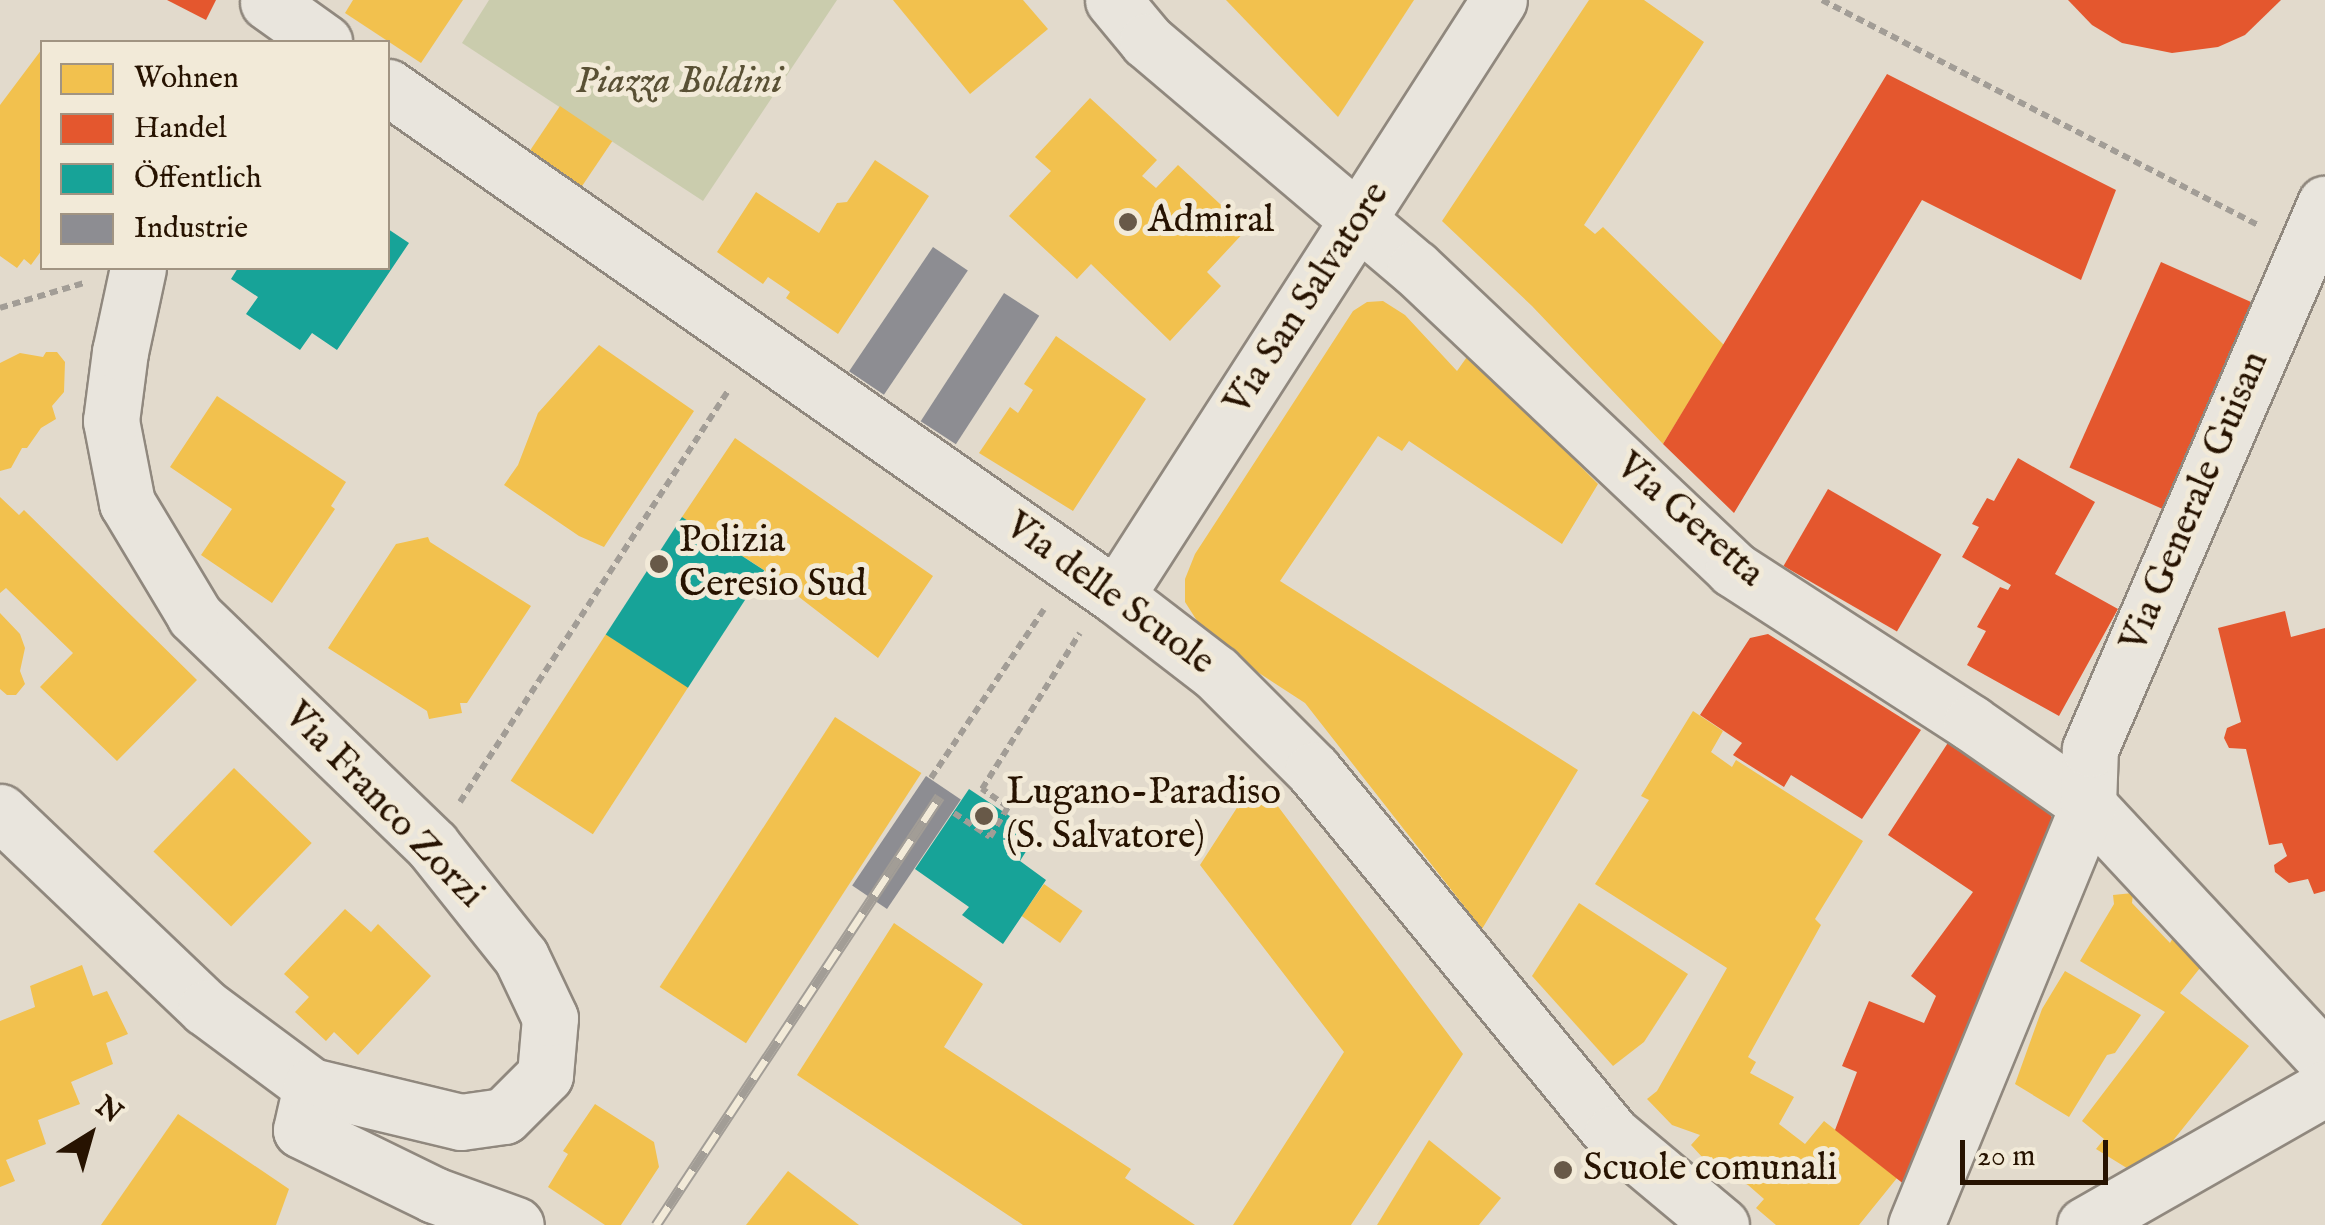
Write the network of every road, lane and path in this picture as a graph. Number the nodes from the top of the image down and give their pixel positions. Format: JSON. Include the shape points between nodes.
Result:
{"nodes":[{"id":1,"x":1112,"y":0,"type":"edge"},
{"id":2,"x":1499,"y":0,"type":"edge"},
{"id":3,"x":1822,"y":0,"type":"edge"},
{"id":4,"x":262,"y":15,"type":"edge"},
{"id":5,"x":319,"y":40,"type":"edge"},
{"id":6,"x":390,"y":88,"type":"edge"},
{"id":7,"x":1358,"y":224,"type":"junction"},
{"id":8,"x":2315,"y":227,"type":"edge"},
{"id":9,"x":131,"y":270,"type":"edge"},
{"id":10,"x":138,"y":270,"type":"edge"},
{"id":11,"x":0,"y":308,"type":"edge"},
{"id":12,"x":757,"y":346,"type":"junction"},
{"id":13,"x":1116,"y":596,"type":"junction"},
{"id":14,"x":1052,"y":604,"type":"dead end"},
{"id":15,"x":931,"y":778,"type":"dead end"},
{"id":16,"x":2088,"y":805,"type":"junction"},
{"id":17,"x":0,"y":812,"type":"edge"},
{"id":18,"x":954,"y":814,"type":"dead end"},
{"id":19,"x":432,"y":846,"type":"junction"},
{"id":20,"x":2325,"y":1059,"type":"edge"},
{"id":21,"x":310,"y":1086,"type":"junction"},
{"id":22,"x":2325,"y":1088,"type":"edge"},
{"id":23,"x":516,"y":1225,"type":"edge"},
{"id":24,"x":1721,"y":1225,"type":"edge"},
{"id":25,"x":1916,"y":1225,"type":"edge"},
{"id":26,"x":2085,"y":1225,"type":"edge"}],
"edges":[{"from":1,"to":7,"type":"street","name":"Via Geretta","via":[[1148,41]]},
{"from":2,"to":7,"type":"street","name":"Via San Salvatore"},
{"from":3,"to":8,"type":"path"},
{"from":4,"to":5,"type":"street"},
{"from":6,"to":12,"type":"street","name":"Via delle Scuole"},
{"from":7,"to":13,"type":"street","name":"Via San Salvatore"},
{"from":7,"to":16,"type":"street","name":"Via Geretta","via":[[1415,268],[1733,569]]},
{"from":8,"to":16,"type":"street","name":"Via Generale Guisan","via":[[2090,749]]},
{"from":9,"to":11,"type":"path"},
{"from":10,"to":19,"type":"street","name":"Via Franco Zorzi","via":[[111,421],[127,503],[194,616]]},
{"from":12,"to":13,"type":"street","name":"Via delle Scuole"},
{"from":12,"to":19,"type":"path"},
{"from":13,"to":18,"type":"path","via":[[1078,636],[982,789],[1008,807],[990,837]]},
{"from":13,"to":24,"type":"street","name":"Via delle Scuole","via":[[1251,703],[1612,1134]]},
{"from":14,"to":15,"type":"path"},
{"from":16,"to":20,"type":"street","name":"Via Geretta"},
{"from":16,"to":25,"type":"street"},
{"from":17,"to":21,"type":"street","name":"Via Franco Zorzi","via":[[206,1008]]},
{"from":19,"to":21,"type":"street","name":"Via Franco Zorzi","via":[[521,957],[550,1018],[545,1075],[504,1116],[461,1122]]},
{"from":21,"to":23,"type":"street","via":[[301,1130],[434,1195]]},
{"from":22,"to":26,"type":"street"}]}
